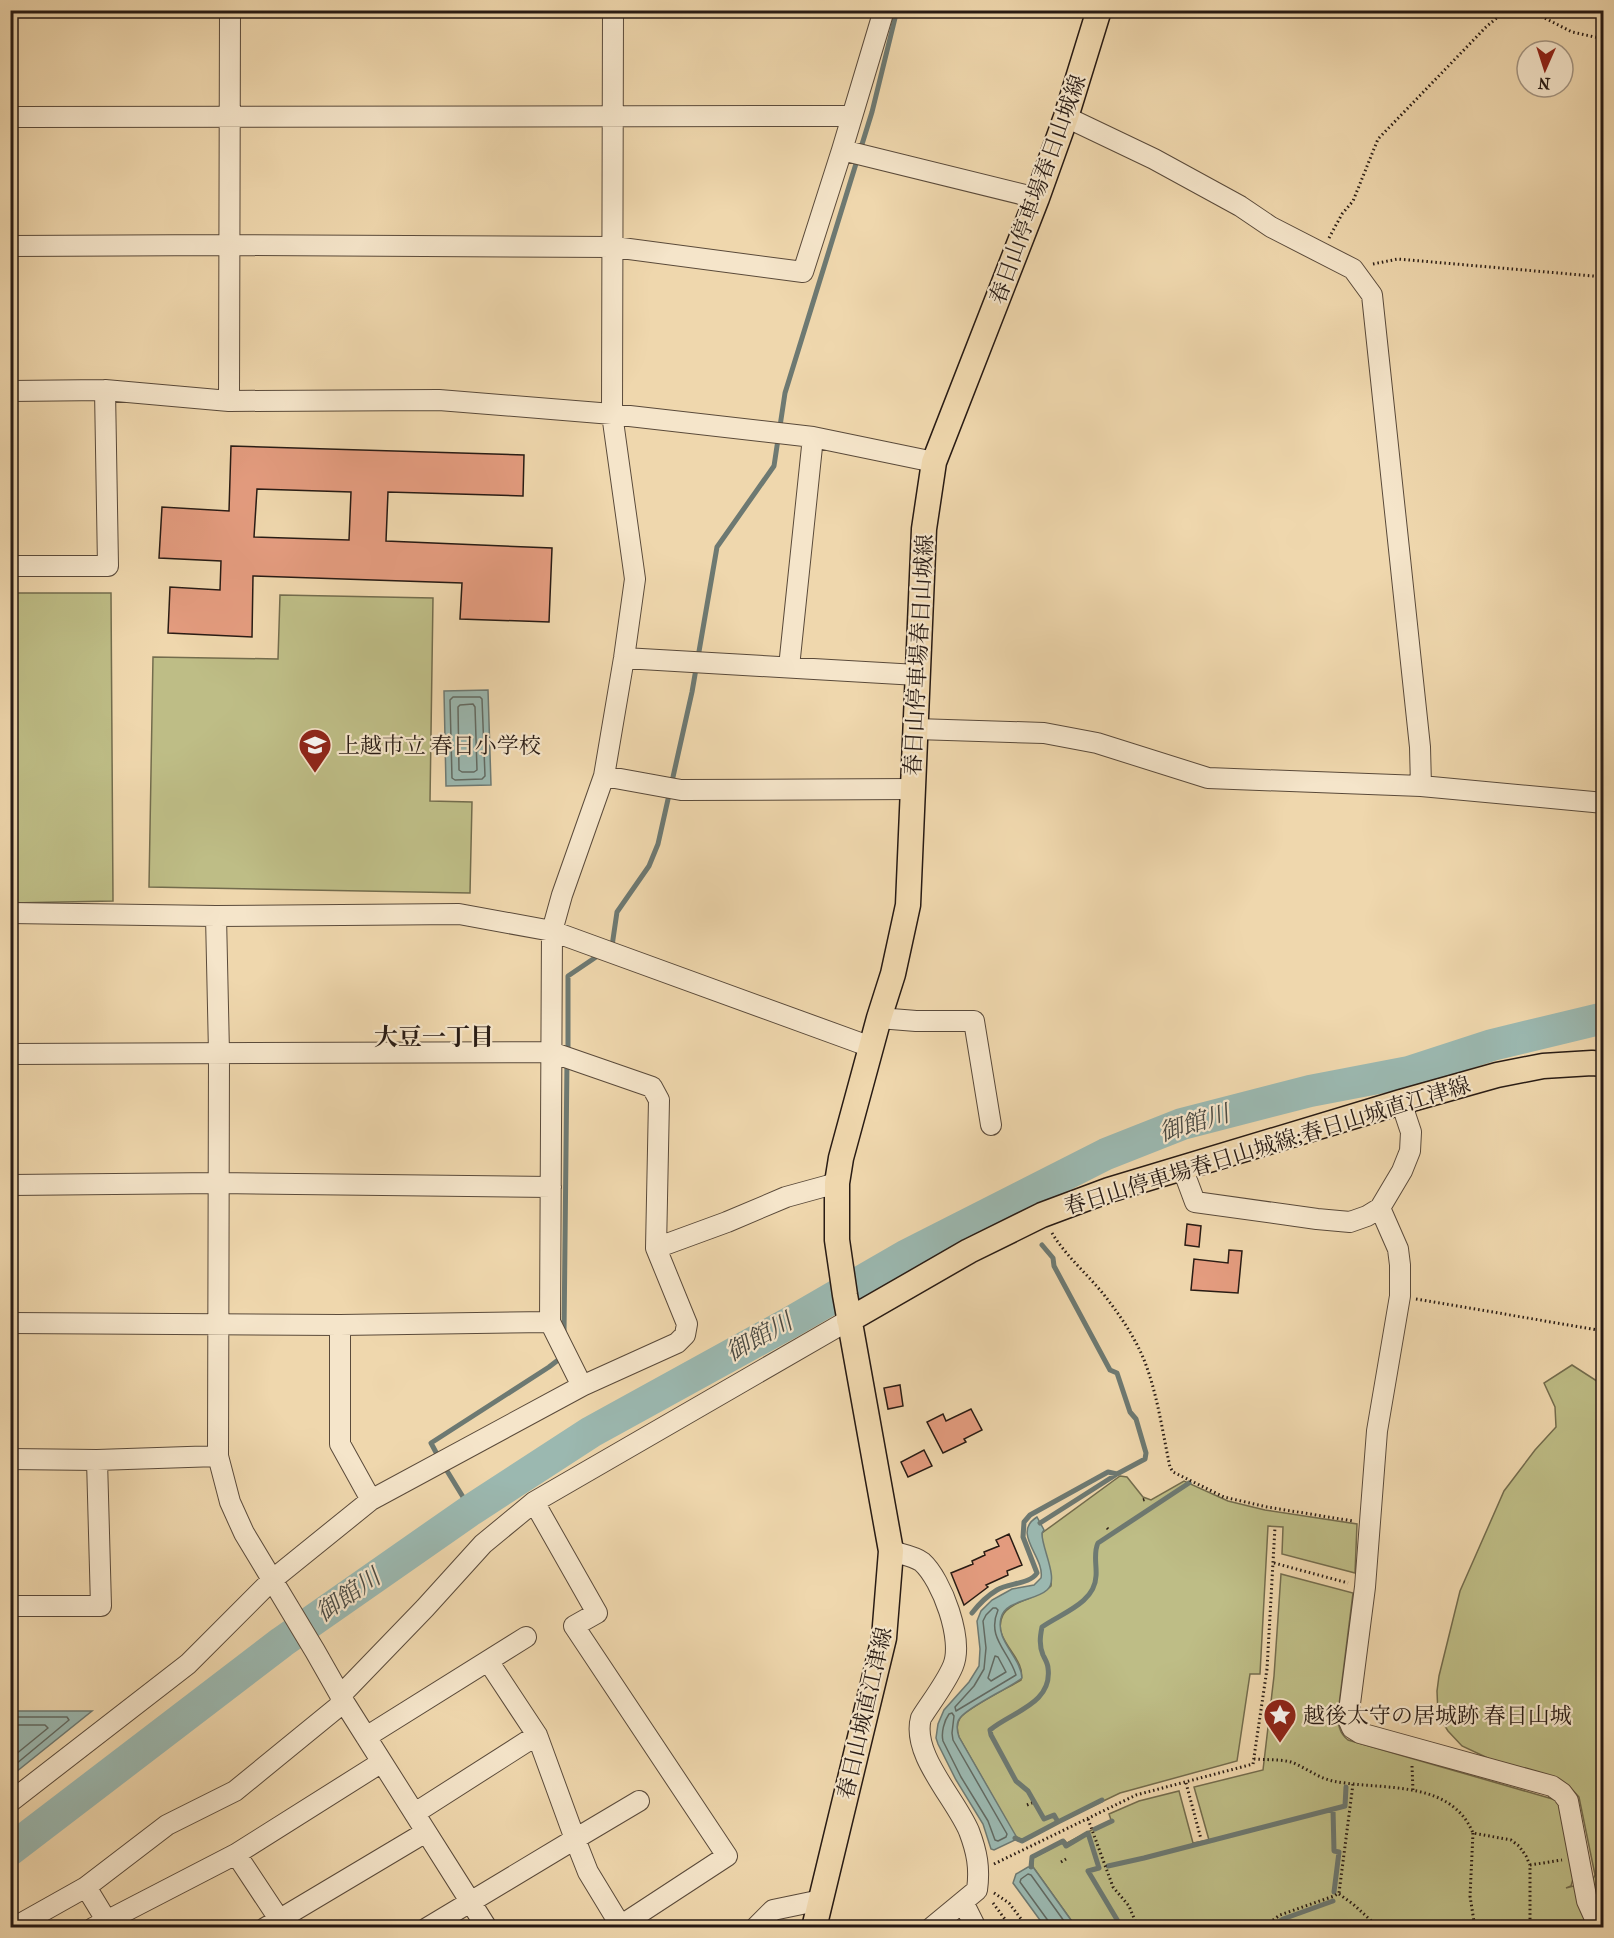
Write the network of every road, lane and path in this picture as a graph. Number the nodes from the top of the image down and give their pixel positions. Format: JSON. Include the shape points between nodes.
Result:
{"nodes":[{"id":1,"x":230,"y":10,"type":"edge"},
{"id":2,"x":613,"y":10,"type":"edge"},
{"id":3,"x":884,"y":10,"type":"edge"},
{"id":4,"x":1099,"y":10,"type":"edge"},
{"id":5,"x":1506,"y":10,"type":"edge"},
{"id":6,"x":1529,"y":10,"type":"edge"},
{"id":7,"x":1604,"y":39,"type":"edge"},
{"id":8,"x":614,"y":116,"type":"junction"},
{"id":9,"x":852,"y":116,"type":"junction"},
{"id":10,"x":10,"y":117,"type":"edge"},
{"id":11,"x":230,"y":117,"type":"junction"},
{"id":12,"x":1066,"y":117,"type":"junction"},
{"id":13,"x":842,"y":150,"type":"junction"},
{"id":14,"x":1037,"y":198,"type":"junction"},
{"id":15,"x":230,"y":245,"type":"junction"},
{"id":16,"x":10,"y":246,"type":"edge"},
{"id":17,"x":614,"y":247,"type":"junction"},
{"id":18,"x":1321,"y":252,"type":"junction"},
{"id":19,"x":1353,"y":269,"type":"junction"},
{"id":20,"x":1604,"y":277,"type":"edge"},
{"id":21,"x":105,"y":390,"type":"junction"},
{"id":22,"x":10,"y":391,"type":"edge"},
{"id":23,"x":229,"y":400,"type":"junction"},
{"id":24,"x":612,"y":414,"type":"junction"},
{"id":25,"x":813,"y":437,"type":"junction"},
{"id":26,"x":934,"y":462,"type":"junction"},
{"id":27,"x":10,"y":566,"type":"edge"},
{"id":28,"x":624,"y":658,"type":"junction"},
{"id":29,"x":789,"y":668,"type":"junction"},
{"id":30,"x":917,"y":675,"type":"junction"},
{"id":31,"x":916,"y":729,"type":"junction"},
{"id":32,"x":604,"y":776,"type":"junction"},
{"id":33,"x":1421,"y":786,"type":"junction"},
{"id":34,"x":912,"y":789,"type":"junction"},
{"id":35,"x":1604,"y":803,"type":"edge"},
{"id":36,"x":10,"y":913,"type":"edge"},
{"id":37,"x":216,"y":916,"type":"junction"},
{"id":38,"x":552,"y":931,"type":"junction"},
{"id":39,"x":879,"y":1018,"type":"junction"},
{"id":40,"x":871,"y":1047,"type":"junction"},
{"id":41,"x":551,"y":1052,"type":"junction"},
{"id":42,"x":219,"y":1053,"type":"junction"},
{"id":43,"x":10,"y":1054,"type":"edge"},
{"id":44,"x":1604,"y":1064,"type":"edge"},
{"id":45,"x":1401,"y":1102,"type":"junction"},
{"id":46,"x":991,"y":1125,"type":"dead end"},
{"id":47,"x":1182,"y":1167,"type":"junction"},
{"id":48,"x":218,"y":1183,"type":"junction"},
{"id":49,"x":837,"y":1183,"type":"junction"},
{"id":50,"x":10,"y":1185,"type":"edge"},
{"id":51,"x":551,"y":1187,"type":"junction"},
{"id":52,"x":1380,"y":1208,"type":"junction"},
{"id":53,"x":1042,"y":1215,"type":"junction"},
{"id":54,"x":656,"y":1248,"type":"junction"},
{"id":55,"x":1400,"y":1296,"type":"junction"},
{"id":56,"x":849,"y":1320,"type":"junction"},
{"id":57,"x":550,"y":1322,"type":"junction"},
{"id":58,"x":10,"y":1323,"type":"edge"},
{"id":59,"x":219,"y":1323,"type":"junction"},
{"id":60,"x":340,"y":1325,"type":"junction"},
{"id":61,"x":1604,"y":1331,"type":"edge"},
{"id":62,"x":582,"y":1386,"type":"junction"},
{"id":63,"x":218,"y":1456,"type":"junction"},
{"id":64,"x":10,"y":1459,"type":"edge"},
{"id":65,"x":97,"y":1460,"type":"junction"},
{"id":66,"x":371,"y":1500,"type":"junction"},
{"id":67,"x":534,"y":1502,"type":"junction"},
{"id":68,"x":1370,"y":1523,"type":"junction"},
{"id":69,"x":1275,"y":1527,"type":"dead end"},
{"id":70,"x":891,"y":1551,"type":"junction"},
{"id":71,"x":1273,"y":1563,"type":"junction"},
{"id":72,"x":272,"y":1580,"type":"junction"},
{"id":73,"x":1365,"y":1587,"type":"junction"},
{"id":74,"x":10,"y":1606,"type":"edge"},
{"id":75,"x":526,"y":1637,"type":"dead end"},
{"id":76,"x":488,"y":1661,"type":"junction"},
{"id":77,"x":342,"y":1699,"type":"junction"},
{"id":78,"x":537,"y":1735,"type":"junction"},
{"id":79,"x":366,"y":1737,"type":"junction"},
{"id":80,"x":1411,"y":1747,"type":"junction"},
{"id":81,"x":1254,"y":1759,"type":"junction"},
{"id":82,"x":382,"y":1762,"type":"junction"},
{"id":83,"x":1186,"y":1782,"type":"junction"},
{"id":84,"x":1353,"y":1784,"type":"junction"},
{"id":85,"x":1413,"y":1791,"type":"junction"},
{"id":86,"x":639,"y":1801,"type":"dead end"},
{"id":87,"x":10,"y":1802,"type":"edge"},
{"id":88,"x":415,"y":1813,"type":"junction"},
{"id":89,"x":1088,"y":1819,"type":"junction"},
{"id":90,"x":426,"y":1832,"type":"junction"},
{"id":91,"x":1473,"y":1833,"type":"junction"},
{"id":92,"x":574,"y":1839,"type":"junction"},
{"id":93,"x":1201,"y":1839,"type":"dead end"},
{"id":94,"x":236,"y":1854,"type":"junction"},
{"id":95,"x":1578,"y":1857,"type":"junction"},
{"id":96,"x":1066,"y":1859,"type":"dead end"},
{"id":97,"x":1061,"y":1862,"type":"dead end"},
{"id":98,"x":1530,"y":1865,"type":"junction"},
{"id":99,"x":990,"y":1870,"type":"junction"},
{"id":100,"x":86,"y":1887,"type":"junction"},
{"id":101,"x":993,"y":1892,"type":"dead end"},
{"id":102,"x":1339,"y":1893,"type":"junction"},
{"id":103,"x":821,"y":1900,"type":"junction"},
{"id":104,"x":470,"y":1901,"type":"junction"},
{"id":105,"x":963,"y":1902,"type":"junction"},
{"id":106,"x":993,"y":1903,"type":"dead end"},
{"id":107,"x":1007,"y":1922,"type":"dead end"},
{"id":108,"x":103,"y":1925,"type":"edge"},
{"id":109,"x":277,"y":1925,"type":"edge"},
{"id":110,"x":620,"y":1927,"type":"edge"},
{"id":111,"x":13,"y":1928,"type":"edge"},
{"id":112,"x":427,"y":1928,"type":"edge"},
{"id":113,"x":487,"y":1928,"type":"edge"},
{"id":114,"x":754,"y":1928,"type":"edge"},
{"id":115,"x":814,"y":1928,"type":"edge"},
{"id":116,"x":931,"y":1928,"type":"edge"},
{"id":117,"x":976,"y":1928,"type":"edge"},
{"id":118,"x":1028,"y":1928,"type":"edge"},
{"id":119,"x":1138,"y":1928,"type":"edge"},
{"id":120,"x":1262,"y":1928,"type":"edge"},
{"id":121,"x":1379,"y":1928,"type":"edge"},
{"id":122,"x":1398,"y":1928,"type":"edge"},
{"id":123,"x":1429,"y":1928,"type":"edge"},
{"id":124,"x":1475,"y":1928,"type":"edge"},
{"id":125,"x":1530,"y":1928,"type":"edge"},
{"id":126,"x":1603,"y":1928,"type":"edge"}],
"edges":[{"from":1,"to":11,"type":"street"},
{"from":2,"to":8,"type":"street"},
{"from":3,"to":9,"type":"street"},
{"from":4,"to":12,"type":"main road","name":"春日山停車場春日山城線"},
{"from":5,"to":18,"type":"path","via":[[1378,139],[1353,201]]},
{"from":6,"to":7,"type":"path","via":[[1572,32]]},
{"from":8,"to":9,"type":"street"},
{"from":8,"to":11,"type":"street"},
{"from":8,"to":17,"type":"street"},
{"from":9,"to":13,"type":"street"},
{"from":10,"to":11,"type":"street"},
{"from":11,"to":15,"type":"street"},
{"from":12,"to":14,"type":"main road","name":"春日山停車場春日山城線"},
{"from":12,"to":18,"type":"street","via":[[1154,159]]},
{"from":13,"to":14,"type":"street"},
{"from":13,"to":17,"type":"street","via":[[803,272]]},
{"from":14,"to":26,"type":"main road","name":"春日山停車場春日山城線"},
{"from":15,"to":16,"type":"street"},
{"from":15,"to":17,"type":"street"},
{"from":15,"to":23,"type":"street"},
{"from":17,"to":24,"type":"street"},
{"from":18,"to":19,"type":"street"},
{"from":19,"to":20,"type":"path","via":[[1398,259]]},
{"from":19,"to":33,"type":"street","via":[[1372,295]]},
{"from":21,"to":22,"type":"street"},
{"from":21,"to":23,"type":"street"},
{"from":21,"to":27,"type":"street","via":[[108,566]]},
{"from":23,"to":24,"type":"street","via":[[439,400]]},
{"from":24,"to":25,"type":"street"},
{"from":24,"to":28,"type":"street","via":[[635,579]]},
{"from":25,"to":26,"type":"street"},
{"from":25,"to":29,"type":"street"},
{"from":26,"to":30,"type":"main road","name":"春日山停車場春日山城線","via":[[924,529]]},
{"from":28,"to":29,"type":"street"},
{"from":28,"to":32,"type":"street"},
{"from":29,"to":30,"type":"street"},
{"from":30,"to":31,"type":"main road","name":"春日山停車場春日山城線"},
{"from":31,"to":33,"type":"street","via":[[1044,733],[1097,743],[1208,778]]},
{"from":31,"to":34,"type":"main road","name":"春日山停車場春日山城線"},
{"from":32,"to":34,"type":"street","via":[[681,790]]},
{"from":32,"to":38,"type":"street"},
{"from":33,"to":35,"type":"street"},
{"from":34,"to":39,"type":"main road","name":"春日山停車場春日山城線","via":[[908,905]]},
{"from":36,"to":37,"type":"street"},
{"from":37,"to":38,"type":"street","via":[[459,914]]},
{"from":37,"to":42,"type":"street"},
{"from":38,"to":40,"type":"street"},
{"from":38,"to":41,"type":"street"},
{"from":39,"to":40,"type":"main road","name":"春日山停車場春日山城線"},
{"from":39,"to":46,"type":"street","via":[[974,1021]]},
{"from":40,"to":49,"type":"main road","name":"春日山停車場春日山城線"},
{"from":41,"to":42,"type":"street"},
{"from":41,"to":51,"type":"street"},
{"from":41,"to":54,"type":"street","via":[[652,1087],[659,1101]]},
{"from":42,"to":43,"type":"street"},
{"from":42,"to":48,"type":"street"},
{"from":44,"to":45,"type":"main road","name":"春日山停車場春日山城線;春日山城直江津線","via":[[1543,1066]]},
{"from":45,"to":47,"type":"main road","name":"春日山停車場春日山城線;春日山城直江津線"},
{"from":45,"to":52,"type":"street","via":[[1412,1132],[1410,1151]]},
{"from":47,"to":52,"type":"street","via":[[1195,1202],[1350,1222]]},
{"from":47,"to":53,"type":"main road","name":"春日山停車場春日山城線;春日山城直江津線"},
{"from":48,"to":50,"type":"street"},
{"from":48,"to":51,"type":"street"},
{"from":48,"to":59,"type":"street"},
{"from":49,"to":54,"type":"street","via":[[786,1197]]},
{"from":49,"to":56,"type":"main road","name":"春日山停車場春日山城線","via":[[837,1240]]},
{"from":51,"to":57,"type":"street"},
{"from":52,"to":55,"type":"street","via":[[1398,1249]]},
{"from":53,"to":56,"type":"main road","name":"春日山停車場春日山城線;春日山城直江津線","via":[[969,1251]]},
{"from":53,"to":68,"type":"path","via":[[1056,1240],[1106,1297],[1142,1356],[1173,1472],[1224,1497]]},
{"from":54,"to":62,"type":"street","via":[[687,1324],[685,1335],[677,1343]]},
{"from":55,"to":61,"type":"path"},
{"from":55,"to":68,"type":"street","via":[[1377,1431]]},
{"from":56,"to":67,"type":"street"},
{"from":56,"to":70,"type":"main road","name":"春日山城直江津線"},
{"from":57,"to":60,"type":"street"},
{"from":57,"to":62,"type":"street"},
{"from":58,"to":59,"type":"street"},
{"from":59,"to":60,"type":"street"},
{"from":59,"to":63,"type":"street"},
{"from":60,"to":66,"type":"street","via":[[340,1444]]},
{"from":62,"to":66,"type":"street"},
{"from":63,"to":65,"type":"street"},
{"from":63,"to":72,"type":"street","via":[[230,1502]]},
{"from":64,"to":65,"type":"street"},
{"from":65,"to":74,"type":"street","via":[[101,1606]]},
{"from":66,"to":72,"type":"street"},
{"from":67,"to":77,"type":"street","via":[[483,1544]]},
{"from":67,"to":110,"type":"street","via":[[597,1613],[574,1626],[727,1857]]},
{"from":68,"to":73,"type":"street"},
{"from":69,"to":71,"type":"path"},
{"from":70,"to":99,"type":"street","via":[[920,1560],[931,1571],[948,1606],[956,1644],[954,1665],[921,1718],[921,1747],[968,1830],[976,1855]]},
{"from":70,"to":103,"type":"main road","name":"春日山城直江津線","via":[[884,1638]]},
{"from":71,"to":73,"type":"path"},
{"from":71,"to":81,"type":"path","via":[[1267,1669]]},
{"from":72,"to":77,"type":"street"},
{"from":72,"to":87,"type":"street","via":[[188,1664]]},
{"from":73,"to":80,"type":"street","via":[[1348,1719],[1360,1733]]},
{"from":75,"to":76,"type":"street"},
{"from":76,"to":78,"type":"street"},
{"from":76,"to":79,"type":"street"},
{"from":77,"to":79,"type":"street"},
{"from":77,"to":100,"type":"street","via":[[235,1791],[166,1825]]},
{"from":78,"to":88,"type":"street"},
{"from":78,"to":92,"type":"street"},
{"from":79,"to":82,"type":"street"},
{"from":80,"to":85,"type":"path"},
{"from":80,"to":95,"type":"street","via":[[1552,1786],[1568,1802]]},
{"from":81,"to":83,"type":"path","via":[[1253,1764]]},
{"from":81,"to":84,"type":"path","via":[[1288,1762],[1331,1781]]},
{"from":82,"to":88,"type":"street"},
{"from":82,"to":94,"type":"street"},
{"from":83,"to":89,"type":"path","via":[[1136,1796]]},
{"from":83,"to":93,"type":"path"},
{"from":84,"to":85,"type":"path"},
{"from":84,"to":102,"type":"path"},
{"from":85,"to":91,"type":"path","via":[[1432,1794],[1451,1805]]},
{"from":86,"to":92,"type":"street"},
{"from":88,"to":90,"type":"street"},
{"from":89,"to":99,"type":"path"},
{"from":89,"to":119,"type":"path","via":[[1113,1887],[1129,1906]]},
{"from":90,"to":104,"type":"street"},
{"from":90,"to":109,"type":"street"},
{"from":91,"to":98,"type":"path","via":[[1511,1840]]},
{"from":91,"to":124,"type":"path","via":[[1470,1896]]},
{"from":92,"to":104,"type":"street"},
{"from":92,"to":110,"type":"street"},
{"from":94,"to":108,"type":"street"},
{"from":94,"to":109,"type":"street"},
{"from":95,"to":98,"type":"path"},
{"from":95,"to":126,"type":"street","via":[[1587,1901]]},
{"from":96,"to":97,"type":"path"},
{"from":98,"to":125,"type":"path"},
{"from":99,"to":105,"type":"street"},
{"from":100,"to":108,"type":"street"},
{"from":100,"to":111,"type":"street"},
{"from":101,"to":118,"type":"path","via":[[1009,1903]]},
{"from":102,"to":120,"type":"path","via":[[1280,1915]]},
{"from":102,"to":121,"type":"path"},
{"from":103,"to":114,"type":"street","via":[[773,1911]]},
{"from":103,"to":115,"type":"main road","name":"春日山城直江津線"},
{"from":104,"to":112,"type":"street"},
{"from":104,"to":113,"type":"street"},
{"from":105,"to":116,"type":"street"},
{"from":105,"to":117,"type":"street"},
{"from":106,"to":107,"type":"path"},
{"from":122,"to":123,"type":"path"}]}
